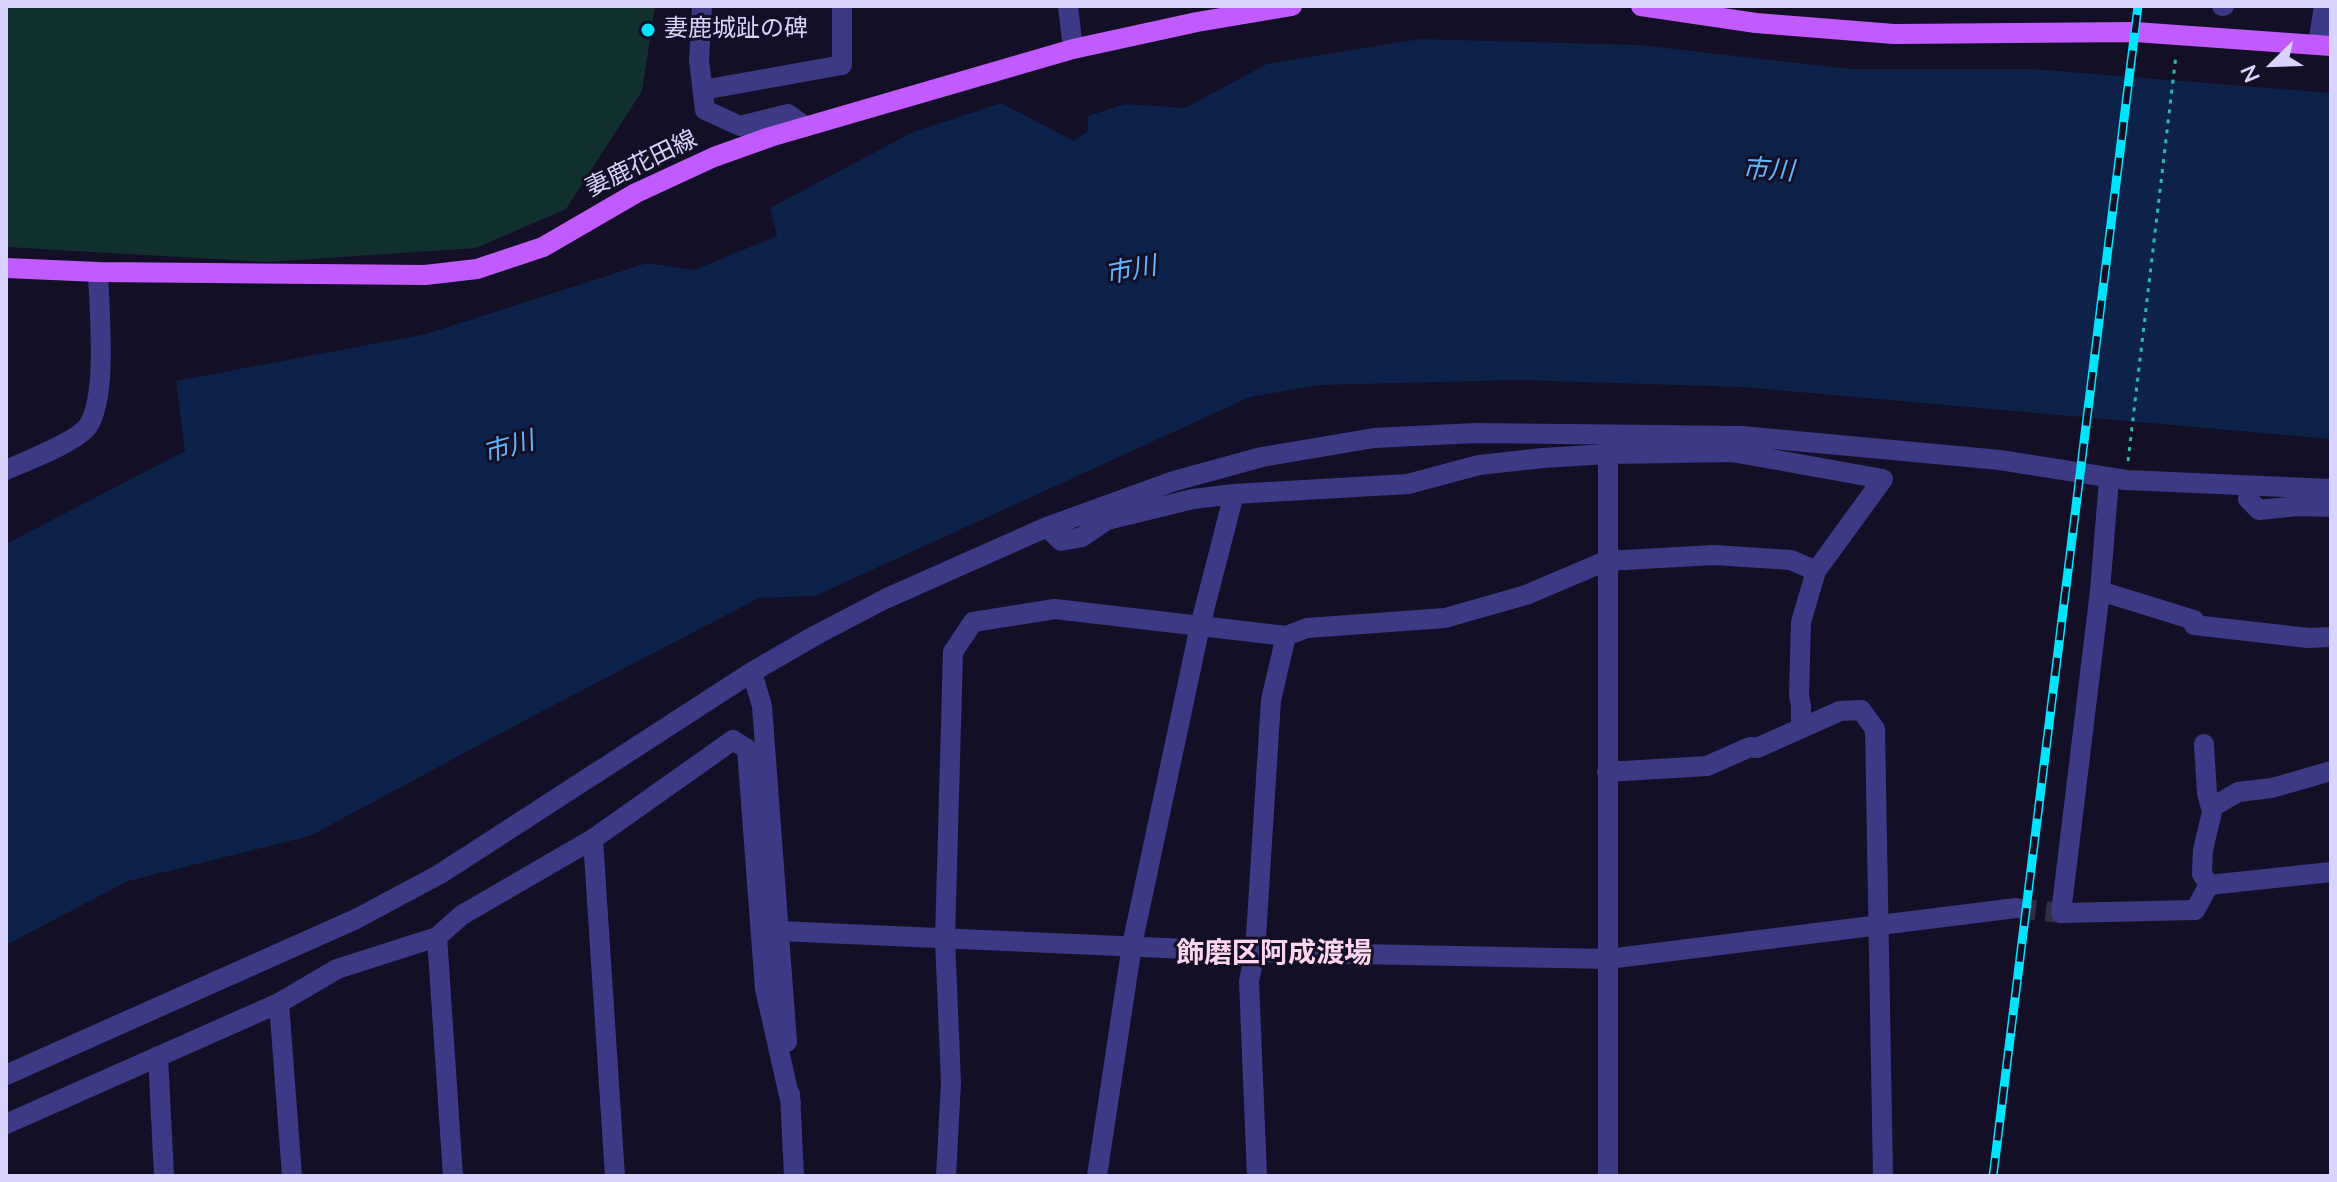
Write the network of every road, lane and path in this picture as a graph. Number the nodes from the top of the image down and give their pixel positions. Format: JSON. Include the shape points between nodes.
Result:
{"nodes":[{"id":1,"x":702,"y":6,"type":"edge"},
{"id":2,"x":842,"y":6,"type":"edge"},
{"id":3,"x":1068,"y":6,"type":"edge"},
{"id":4,"x":1292,"y":6,"type":"edge"},
{"id":5,"x":1641,"y":6,"type":"edge"},
{"id":6,"x":2324,"y":6,"type":"edge"},
{"id":7,"x":2178,"y":36,"type":"junction"},
{"id":8,"x":2324,"y":45,"type":"edge"},
{"id":9,"x":1073,"y":49,"type":"junction"},
{"id":10,"x":703,"y":90,"type":"junction"},
{"id":11,"x":806,"y":127,"type":"junction"},
{"id":12,"x":6,"y":268,"type":"edge"},
{"id":13,"x":98,"y":272,"type":"junction"},
{"id":14,"x":1737,"y":444,"type":"junction"},
{"id":15,"x":1608,"y":454,"type":"junction"},
{"id":16,"x":6,"y":470,"type":"edge"},
{"id":17,"x":2118,"y":479,"type":"junction"},
{"id":18,"x":2250,"y":486,"type":"junction"},
{"id":19,"x":2331,"y":489,"type":"edge"},
{"id":20,"x":1234,"y":494,"type":"junction"},
{"id":21,"x":2331,"y":507,"type":"edge"},
{"id":22,"x":1047,"y":527,"type":"junction"},
{"id":23,"x":1606,"y":561,"type":"junction"},
{"id":24,"x":1816,"y":571,"type":"junction"},
{"id":25,"x":2100,"y":591,"type":"junction"},
{"id":26,"x":1200,"y":626,"type":"junction"},
{"id":27,"x":1286,"y":636,"type":"junction"},
{"id":28,"x":2331,"y":637,"type":"edge"},
{"id":29,"x":752,"y":672,"type":"junction"},
{"id":30,"x":1801,"y":728,"type":"junction"},
{"id":31,"x":2204,"y":744,"type":"dead end"},
{"id":32,"x":2331,"y":771,"type":"edge"},
{"id":33,"x":1607,"y":772,"type":"junction"},
{"id":34,"x":2211,"y":808,"type":"junction"},
{"id":35,"x":593,"y":839,"type":"junction"},
{"id":36,"x":2331,"y":872,"type":"edge"},
{"id":37,"x":2209,"y":885,"type":"junction"},
{"id":38,"x":2016,"y":908,"type":"tunnel mouth"},
{"id":39,"x":1879,"y":927,"type":"junction"},
{"id":40,"x":779,"y":931,"type":"junction"},
{"id":41,"x":437,"y":937,"type":"junction"},
{"id":42,"x":945,"y":939,"type":"junction"},
{"id":43,"x":1132,"y":945,"type":"junction"},
{"id":44,"x":1255,"y":952,"type":"junction"},
{"id":45,"x":1608,"y":959,"type":"junction"},
{"id":46,"x":279,"y":1003,"type":"junction"},
{"id":47,"x":158,"y":1056,"type":"junction"},
{"id":48,"x":6,"y":1075,"type":"edge"},
{"id":49,"x":791,"y":1104,"type":"junction"},
{"id":50,"x":6,"y":1124,"type":"edge"},
{"id":51,"x":164,"y":1176,"type":"edge"},
{"id":52,"x":292,"y":1176,"type":"edge"},
{"id":53,"x":453,"y":1176,"type":"edge"},
{"id":54,"x":615,"y":1176,"type":"edge"},
{"id":55,"x":794,"y":1176,"type":"edge"},
{"id":56,"x":946,"y":1176,"type":"edge"},
{"id":57,"x":1097,"y":1176,"type":"edge"},
{"id":58,"x":1257,"y":1176,"type":"edge"},
{"id":59,"x":1608,"y":1176,"type":"edge"},
{"id":60,"x":1883,"y":1176,"type":"edge"}],
"edges":[{"from":1,"to":10,"type":"street"},
{"from":2,"to":10,"type":"street","via":[[842,65]]},
{"from":3,"to":9,"type":"street"},
{"from":4,"to":9,"type":"main road","name":"妻鹿花田線"},
{"from":5,"to":7,"type":"main road","via":[[1756,23],[1894,34]]},
{"from":6,"to":8,"type":"street"},
{"from":7,"to":8,"type":"main road"},
{"from":7,"to":17,"type":"path"},
{"from":9,"to":11,"type":"main road","name":"妻鹿花田線"},
{"from":10,"to":11,"type":"street","via":[[705,110],[740,126],[788,114]]},
{"from":11,"to":13,"type":"main road","name":"妻鹿花田線","via":[[714,157],[636,193],[543,247],[477,269],[425,275]]},
{"from":12,"to":13,"type":"main road","name":"妻鹿花田線"},
{"from":13,"to":16,"type":"street","via":[[101,386],[88,427],[48,453]]},
{"from":14,"to":15,"type":"street"},
{"from":14,"to":17,"type":"street","via":[[2000,460]]},
{"from":14,"to":22,"type":"street","via":[[1476,433],[1374,438],[1247,461]]},
{"from":14,"to":24,"type":"street","via":[[1883,479]]},
{"from":15,"to":20,"type":"street","via":[[1479,465],[1408,484]]},
{"from":15,"to":23,"type":"street"},
{"from":17,"to":18,"type":"street"},
{"from":17,"to":25,"type":"street"},
{"from":18,"to":19,"type":"street"},
{"from":18,"to":21,"type":"street","via":[[2248,499],[2259,510]]},
{"from":20,"to":22,"type":"street","via":[[1107,520],[1082,537],[1061,541]]},
{"from":20,"to":26,"type":"street"},
{"from":22,"to":29,"type":"street","via":[[885,599]]},
{"from":23,"to":24,"type":"street","via":[[1714,555],[1791,560]]},
{"from":23,"to":27,"type":"street","via":[[1526,595],[1445,618],[1307,628]]},
{"from":23,"to":33,"type":"street"},
{"from":24,"to":30,"type":"street","via":[[1801,622]]},
{"from":25,"to":28,"type":"street","via":[[2194,620],[2194,625]]},
{"from":25,"to":37,"type":"street","via":[[2061,913],[2195,910]]},
{"from":26,"to":27,"type":"street"},
{"from":26,"to":42,"type":"street","via":[[1055,609],[973,622],[953,652]]},
{"from":26,"to":43,"type":"street"},
{"from":27,"to":44,"type":"street","via":[[1271,700]]},
{"from":29,"to":40,"type":"street","via":[[762,706]]},
{"from":29,"to":48,"type":"street","via":[[426,882],[356,919]]},
{"from":30,"to":33,"type":"street","via":[[1707,766]]},
{"from":30,"to":39,"type":"street","via":[[1840,711],[1861,710],[1875,729]]},
{"from":31,"to":34,"type":"street"},
{"from":32,"to":34,"type":"street","via":[[2238,792]]},
{"from":33,"to":45,"type":"street"},
{"from":34,"to":37,"type":"street","via":[[2202,874]]},
{"from":35,"to":41,"type":"street","via":[[462,915]]},
{"from":35,"to":49,"type":"street","via":[[733,740],[747,749],[765,989]]},
{"from":35,"to":54,"type":"street"},
{"from":36,"to":37,"type":"street"},
{"from":38,"to":39,"type":"street"},
{"from":39,"to":45,"type":"street"},
{"from":39,"to":60,"type":"street"},
{"from":40,"to":42,"type":"street"},
{"from":40,"to":49,"type":"street"},
{"from":41,"to":46,"type":"street","via":[[337,969]]},
{"from":41,"to":53,"type":"street"},
{"from":42,"to":43,"type":"street"},
{"from":42,"to":56,"type":"street","via":[[951,1082]]},
{"from":43,"to":44,"type":"street"},
{"from":43,"to":57,"type":"street"},
{"from":44,"to":45,"type":"street"},
{"from":44,"to":58,"type":"street","via":[[1249,981]]},
{"from":45,"to":59,"type":"street"},
{"from":46,"to":47,"type":"street"},
{"from":46,"to":52,"type":"street"},
{"from":47,"to":50,"type":"street"},
{"from":47,"to":51,"type":"street"},
{"from":49,"to":55,"type":"street"}]}
